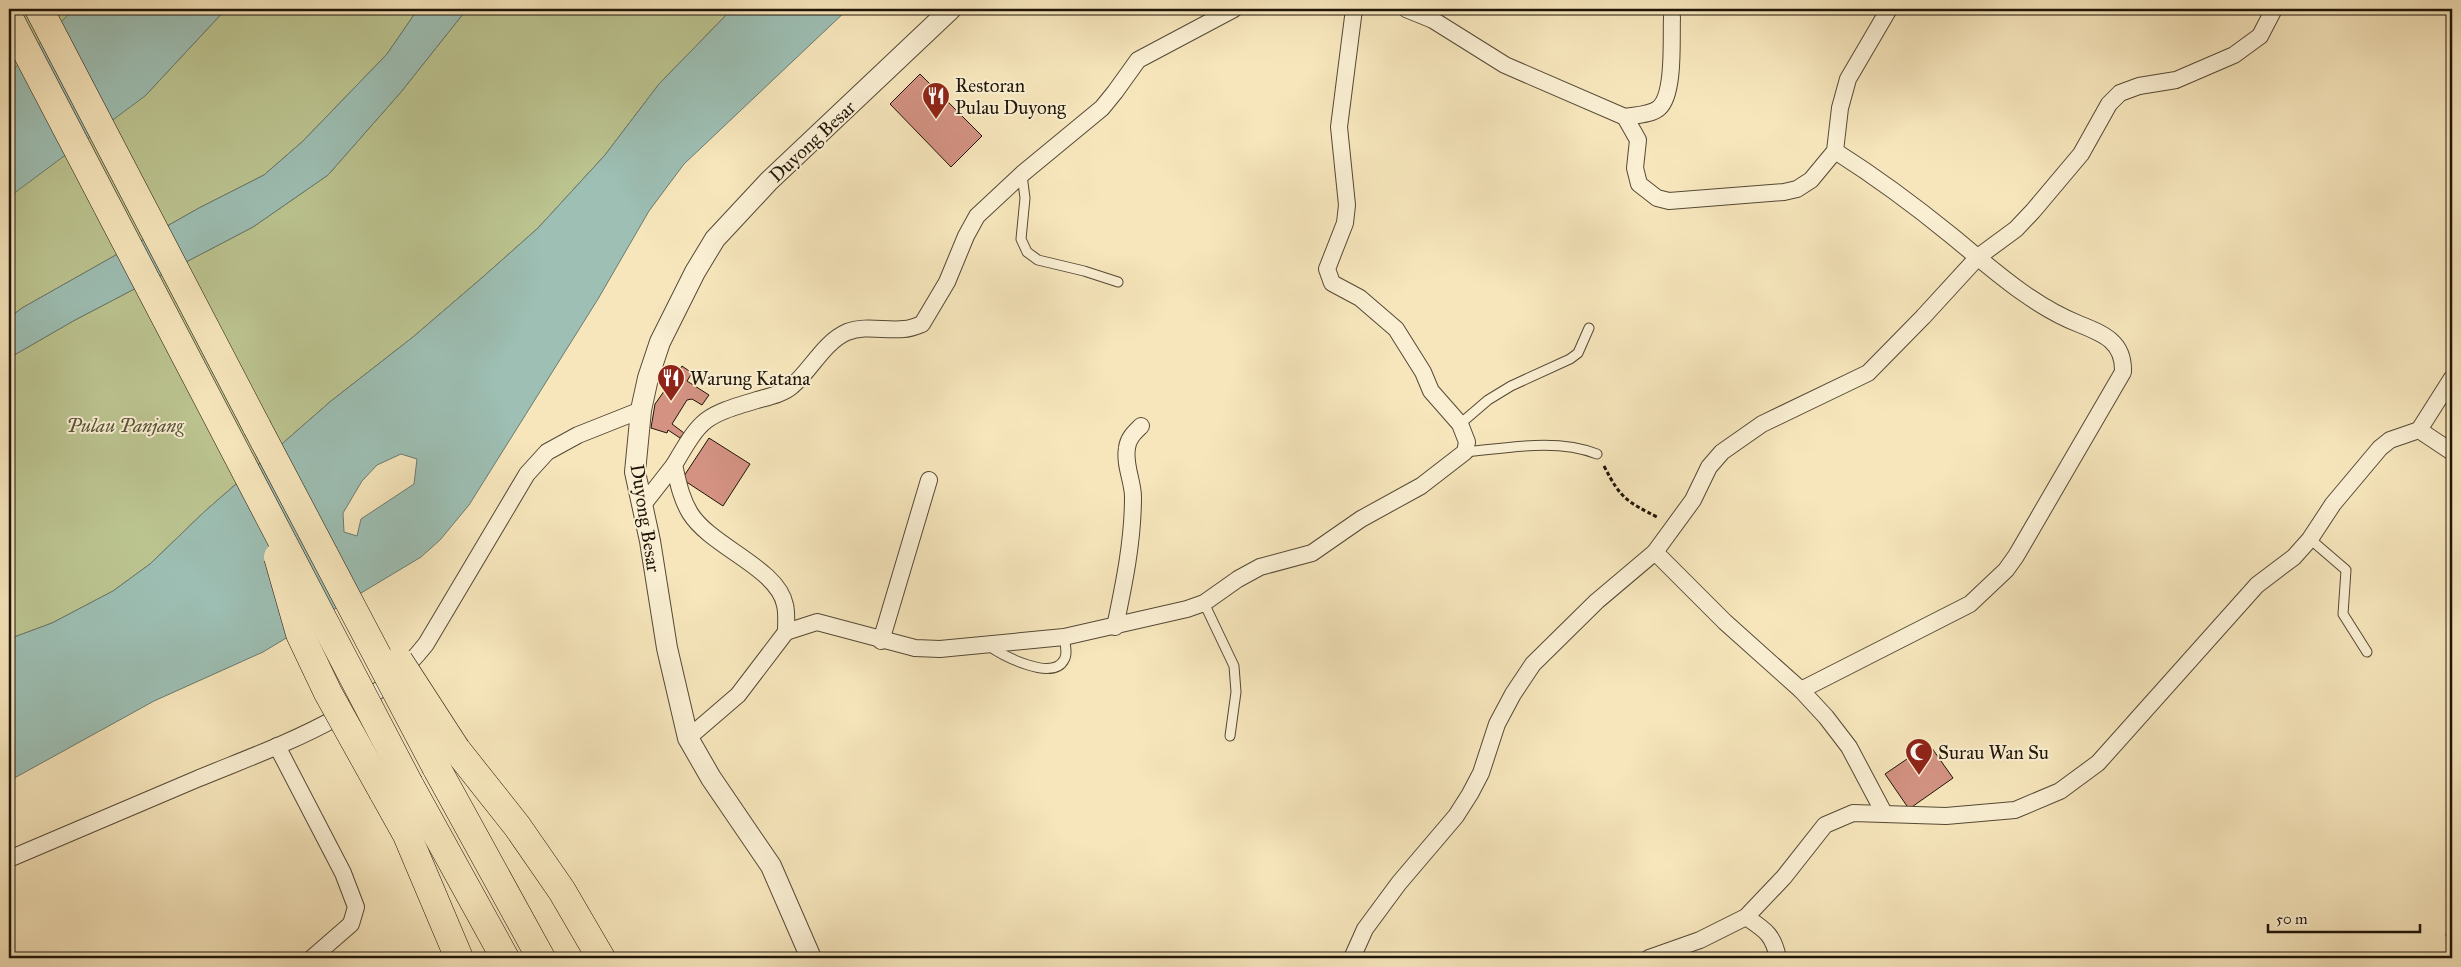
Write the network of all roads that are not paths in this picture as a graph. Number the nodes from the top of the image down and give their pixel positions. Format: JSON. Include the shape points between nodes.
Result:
{"nodes":[{"id":1,"x":39,"y":9,"type":"edge"},
{"id":2,"x":951,"y":9,"type":"edge"},
{"id":3,"x":1234,"y":9,"type":"edge"},
{"id":4,"x":1354,"y":9,"type":"edge"},
{"id":5,"x":1406,"y":9,"type":"edge"},
{"id":6,"x":1889,"y":9,"type":"edge"},
{"id":7,"x":2274,"y":9,"type":"edge"},
{"id":8,"x":1672,"y":17,"type":"dead end"},
{"id":9,"x":9,"y":18,"type":"edge"},
{"id":10,"x":1625,"y":117,"type":"junction"},
{"id":11,"x":1835,"y":151,"type":"junction"},
{"id":12,"x":1022,"y":174,"type":"junction"},
{"id":13,"x":1978,"y":257,"type":"junction"},
{"id":14,"x":1118,"y":282,"type":"dead end"},
{"id":15,"x":1590,"y":328,"type":"dead end"},
{"id":16,"x":2452,"y":378,"type":"edge"},
{"id":17,"x":641,"y":410,"type":"junction"},
{"id":18,"x":1460,"y":424,"type":"junction"},
{"id":19,"x":1141,"y":426,"type":"dead end"},
{"id":20,"x":257,"y":427,"type":"junction"},
{"id":21,"x":2419,"y":430,"type":"junction"},
{"id":22,"x":1466,"y":452,"type":"junction"},
{"id":23,"x":2452,"y":452,"type":"edge"},
{"id":24,"x":1597,"y":454,"type":"road end"},
{"id":25,"x":674,"y":465,"type":"junction"},
{"id":26,"x":929,"y":480,"type":"dead end"},
{"id":27,"x":259,"y":496,"type":"junction"},
{"id":28,"x":642,"y":506,"type":"junction"},
{"id":29,"x":2310,"y":539,"type":"junction"},
{"id":30,"x":1656,"y":552,"type":"junction"},
{"id":31,"x":1204,"y":603,"type":"junction"},
{"id":32,"x":1115,"y":627,"type":"junction"},
{"id":33,"x":786,"y":632,"type":"junction"},
{"id":34,"x":1064,"y":637,"type":"junction"},
{"id":35,"x":881,"y":641,"type":"junction"},
{"id":36,"x":986,"y":645,"type":"junction"},
{"id":37,"x":2367,"y":652,"type":"dead end"},
{"id":38,"x":1801,"y":690,"type":"junction"},
{"id":39,"x":1230,"y":736,"type":"dead end"},
{"id":40,"x":688,"y":738,"type":"junction"},
{"id":41,"x":277,"y":746,"type":"junction"},
{"id":42,"x":1884,"y":813,"type":"junction"},
{"id":43,"x":9,"y":859,"type":"edge"},
{"id":44,"x":1746,"y":917,"type":"junction"},
{"id":45,"x":312,"y":958,"type":"edge"},
{"id":46,"x":459,"y":958,"type":"edge"},
{"id":47,"x":505,"y":958,"type":"edge"},
{"id":48,"x":541,"y":958,"type":"edge"},
{"id":49,"x":601,"y":958,"type":"edge"},
{"id":50,"x":811,"y":958,"type":"edge"},
{"id":51,"x":1352,"y":958,"type":"edge"},
{"id":52,"x":1650,"y":958,"type":"edge"},
{"id":53,"x":1778,"y":958,"type":"edge"}],
"edges":[{"from":1,"to":20,"type":"highway"},
{"from":2,"to":17,"type":"street","name":"Duyong Besar","via":[[769,181],[715,239],[694,272],[660,342]]},
{"from":3,"to":12,"type":"street","via":[[1138,60],[1102,108]]},
{"from":4,"to":18,"type":"street","via":[[1339,127],[1348,205],[1345,223],[1328,269],[1329,276],[1332,283],[1360,298],[1396,329],[1431,391]]},
{"from":5,"to":10,"type":"street","via":[[1434,20],[1505,65]]},
{"from":6,"to":11,"type":"street","via":[[1848,79],[1840,108]]},
{"from":7,"to":13,"type":"street","via":[[2260,36],[2234,55],[2176,80],[2138,86],[2120,93],[2109,104],[2080,154],[2033,211],[2016,229]]},
{"from":8,"to":10,"type":"street","via":[[1670,79],[1663,102],[1649,112]]},
{"from":9,"to":27,"type":"highway","bridge":true},
{"from":10,"to":11,"type":"street","via":[[1638,140],[1635,168],[1639,184],[1657,198],[1669,202],[1797,189],[1811,180]]},
{"from":11,"to":13,"type":"street","via":[[1883,181]]},
{"from":12,"to":14,"type":"lane","via":[[1025,198],[1021,239],[1027,252],[1038,260]]},
{"from":12,"to":25,"type":"street","via":[[977,216],[947,282],[922,324],[905,329],[860,328],[846,332],[791,387],[706,419],[692,434]]},
{"from":13,"to":30,"type":"street","via":[[1868,373],[1762,424],[1722,452],[1709,466],[1693,500]]},
{"from":13,"to":38,"type":"street","via":[[2045,308],[2106,336],[2124,358],[2123,372],[2016,556],[1990,586],[1970,604]]},
{"from":15,"to":18,"type":"lane","via":[[1578,353],[1570,359],[1511,386],[1488,400]]},
{"from":16,"to":21,"type":"street"},
{"from":17,"to":28,"type":"street","name":"Duyong Besar","via":[[636,472]]},
{"from":17,"to":41,"type":"street","via":[[578,435],[547,452],[527,474],[426,644],[408,666],[373,696]]},
{"from":18,"to":22,"type":"street","via":[[1467,442]]},
{"from":19,"to":32,"type":"street","via":[[1131,436],[1127,447],[1133,522]]},
{"from":20,"to":48,"type":"highway","bridge":true,"via":[[436,767]]},
{"from":20,"to":49,"type":"highway","bridge":true,"via":[[391,649],[456,749],[545,867]]},
{"from":21,"to":23,"type":"street"},
{"from":21,"to":29,"type":"street","via":[[2390,440],[2380,448],[2333,504]]},
{"from":22,"to":24,"type":"lane","via":[[1559,446],[1586,449]]},
{"from":22,"to":31,"type":"street","via":[[1421,486],[1361,518],[1312,553],[1260,566]]},
{"from":25,"to":28,"type":"street"},
{"from":25,"to":33,"type":"street","via":[[681,495],[691,514],[731,552],[759,569],[777,585],[785,604]]},
{"from":26,"to":35,"type":"street"},
{"from":27,"to":46,"type":"highway","bridge":true,"via":[[300,634],[328,693],[407,836]]},
{"from":27,"to":47,"type":"highway","bridge":true},
{"from":28,"to":40,"type":"street","name":"Duyong Besar","via":[[667,648]]},
{"from":29,"to":37,"type":"lane","via":[[2346,570],[2343,614]]},
{"from":29,"to":42,"type":"street","via":[[2284,567],[2257,584],[2098,763],[2060,792],[2015,810],[1946,816]]},
{"from":30,"to":38,"type":"street","via":[[1725,622]]},
{"from":30,"to":51,"type":"street","via":[[1597,601],[1533,664],[1497,724],[1481,773],[1470,794],[1365,929]]},
{"from":31,"to":32,"type":"street"},
{"from":31,"to":39,"type":"lane","via":[[1234,666],[1236,692]]},
{"from":32,"to":34,"type":"street"},
{"from":33,"to":35,"type":"street","via":[[817,622]]},
{"from":33,"to":40,"type":"street","via":[[738,695]]},
{"from":34,"to":36,"type":"street"},
{"from":34,"to":36,"type":"lane","via":[[1064,662],[1047,667],[1009,659]]},
{"from":35,"to":36,"type":"street","via":[[915,648]]},
{"from":38,"to":42,"type":"street","via":[[1849,747]]},
{"from":40,"to":50,"type":"street","name":"Duyong Besar","via":[[710,778],[771,866]]},
{"from":41,"to":43,"type":"street"},
{"from":41,"to":45,"type":"street","via":[[343,872],[356,907],[351,924]]},
{"from":42,"to":44,"type":"street","via":[[1853,813],[1826,825]]},
{"from":44,"to":52,"type":"street","via":[[1720,931]]},
{"from":44,"to":53,"type":"street","via":[[1774,941]]}]}
